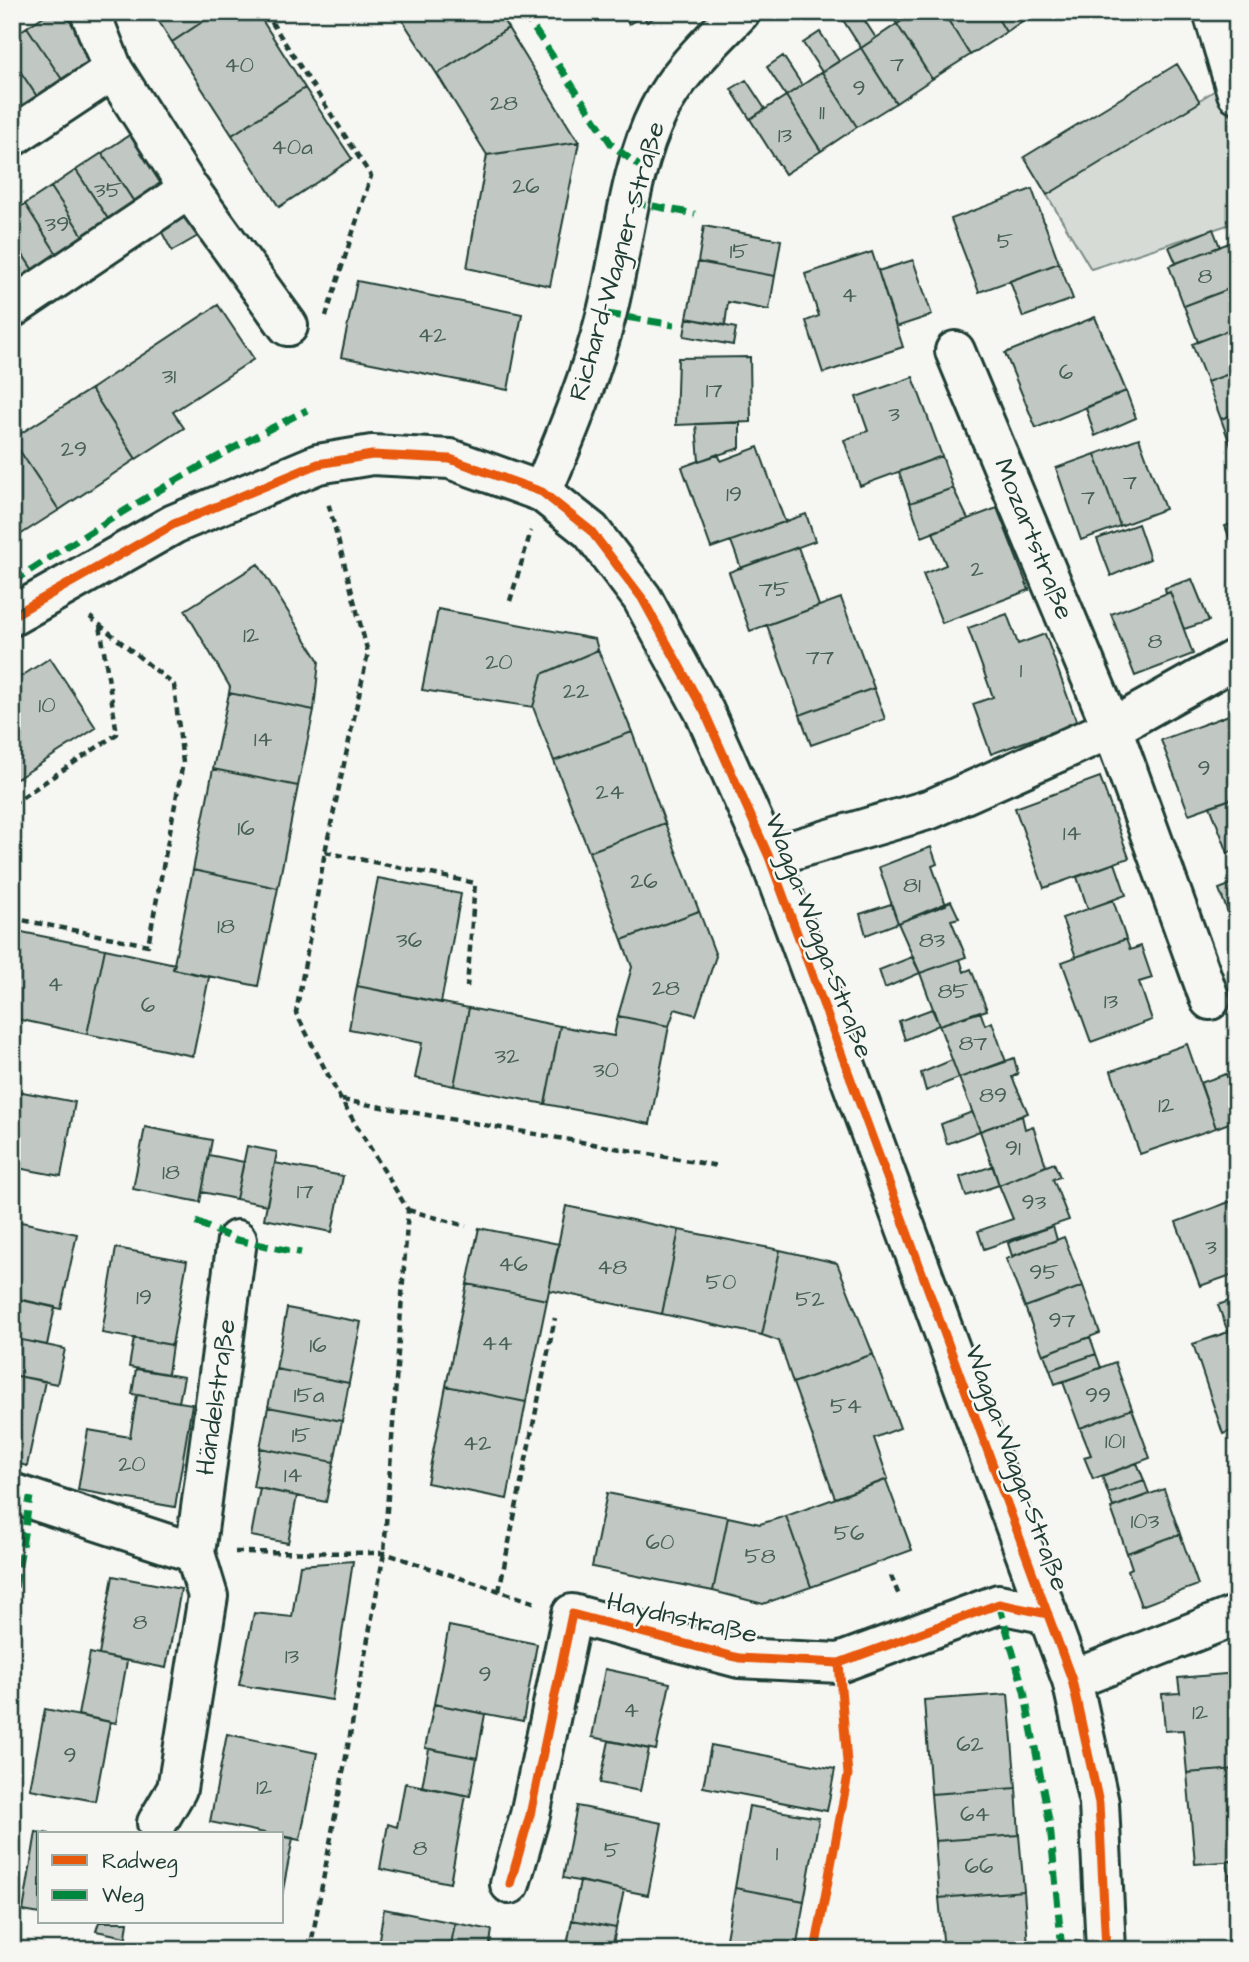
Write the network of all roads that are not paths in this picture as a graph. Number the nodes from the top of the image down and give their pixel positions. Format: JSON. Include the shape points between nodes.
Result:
{"nodes":[{"id":1,"x":90,"y":12,"type":"edge"},
{"id":2,"x":740,"y":12,"type":"edge"},
{"id":3,"x":1213,"y":12,"type":"edge"},
{"id":4,"x":113,"y":70,"type":"junction"},
{"id":5,"x":1237,"y":93,"type":"edge"},
{"id":6,"x":12,"y":137,"type":"edge"},
{"id":7,"x":189,"y":189,"type":"junction"},
{"id":8,"x":12,"y":308,"type":"edge"},
{"id":9,"x":306,"y":326,"type":"road end"},
{"id":10,"x":955,"y":351,"type":"dead end"},
{"id":11,"x":542,"y":492,"type":"junction"},
{"id":12,"x":12,"y":617,"type":"edge"},
{"id":13,"x":1237,"y":658,"type":"edge"},
{"id":14,"x":1112,"y":729,"type":"junction"},
{"id":15,"x":769,"y":857,"type":"junction"},
{"id":16,"x":1210,"y":1000,"type":"dead end"},
{"id":17,"x":237,"y":1240,"type":"dead end"},
{"id":18,"x":12,"y":1493,"type":"edge"},
{"id":19,"x":195,"y":1553,"type":"junction"},
{"id":20,"x":1048,"y":1614,"type":"junction"},
{"id":21,"x":1237,"y":1615,"type":"edge"},
{"id":22,"x":1073,"y":1680,"type":"junction"},
{"id":23,"x":157,"y":1823,"type":"dead end"},
{"id":24,"x":509,"y":1884,"type":"dead end"},
{"id":25,"x":1106,"y":1950,"type":"edge"}],
"edges":[{"from":1,"to":4,"type":"street"},
{"from":2,"to":11,"type":"street","name":"Richard-Wagner-Straße","via":[[690,64],[659,111],[639,166],[607,314],[570,426]]},
{"from":3,"to":5,"type":"street"},
{"from":4,"to":6,"type":"street"},
{"from":4,"to":7,"type":"street"},
{"from":7,"to":8,"type":"street"},
{"from":7,"to":9,"type":"street"},
{"from":10,"to":14,"type":"street","name":"Mozartstraße"},
{"from":11,"to":12,"type":"street","name":"Wagga-Wagga-Straße","via":[[450,459],[372,455],[318,464],[174,524]]},
{"from":11,"to":15,"type":"street","name":"Wagga-Wagga-Straße","via":[[591,531],[642,598],[704,710]]},
{"from":13,"to":14,"type":"street"},
{"from":14,"to":15,"type":"street","via":[[931,808]]},
{"from":14,"to":16,"type":"street","name":"Mozartstraße"},
{"from":15,"to":20,"type":"street","name":"Wagga-Wagga-Straße"},
{"from":17,"to":19,"type":"street","name":"Händelstraße"},
{"from":18,"to":19,"type":"street"},
{"from":19,"to":23,"type":"street","name":"Händelstraße","via":[[208,1596],[177,1789]]},
{"from":20,"to":22,"type":"street","name":"Wagga-Wagga-Straße"},
{"from":20,"to":24,"type":"street","name":"Haydnstraße","via":[[999,1604],[839,1663],[739,1658],[572,1614],[530,1815]]},
{"from":21,"to":22,"type":"street"},
{"from":22,"to":25,"type":"street","name":"Wagga-Wagga-Straße","via":[[1099,1803]]}]}
